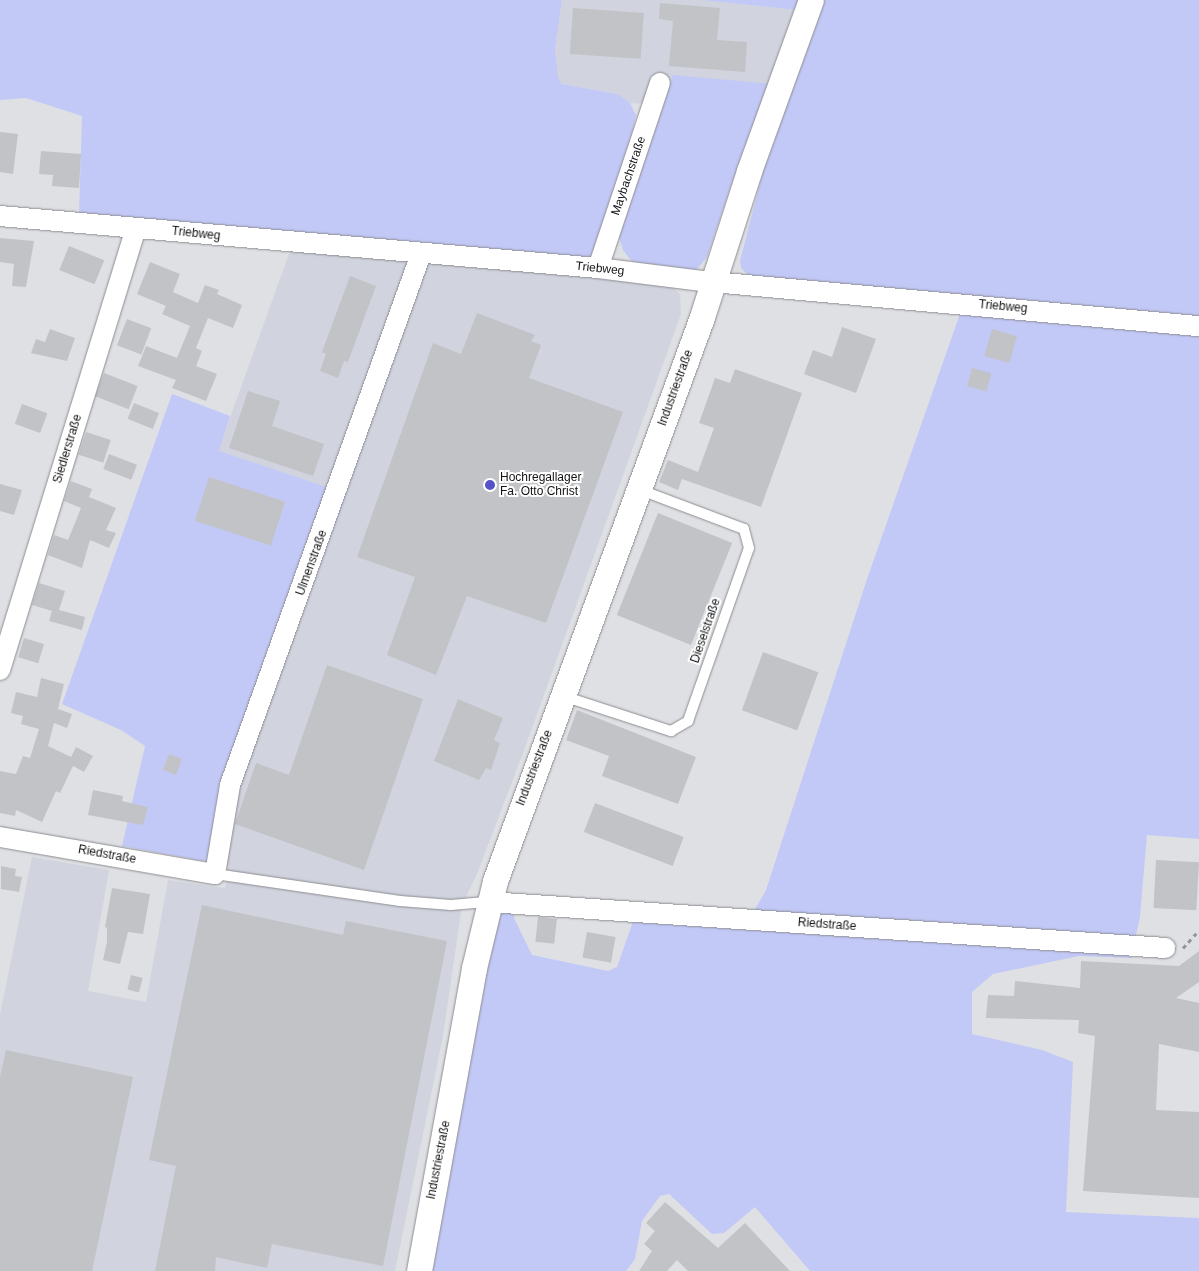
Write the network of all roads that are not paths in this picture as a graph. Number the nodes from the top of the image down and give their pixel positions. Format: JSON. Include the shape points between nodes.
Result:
{"nodes":[{"id":1,"x":811,"y":0,"type":"edge"},
{"id":2,"x":660,"y":83,"type":"dead end"},
{"id":3,"x":0,"y":216,"type":"edge"},
{"id":4,"x":136,"y":228,"type":"junction"},
{"id":5,"x":421,"y":254,"type":"junction"},
{"id":6,"x":598,"y":268,"type":"junction"},
{"id":7,"x":714,"y":282,"type":"junction"},
{"id":8,"x":1199,"y":326,"type":"edge"},
{"id":9,"x":638,"y":489,"type":"junction"},
{"id":10,"x":0,"y":670,"type":"edge"},
{"id":11,"x":562,"y":696,"type":"junction"},
{"id":12,"x":0,"y":837,"type":"edge"},
{"id":13,"x":215,"y":874,"type":"junction"},
{"id":14,"x":489,"y":902,"type":"junction"},
{"id":15,"x":1165,"y":948,"type":"dead end"},
{"id":16,"x":418,"y":1271,"type":"edge"}],
"edges":[{"from":1,"to":7,"type":"street","name":"Industriestraße","via":[[749,171]]},
{"from":2,"to":6,"type":"street","name":"Maybachstraße"},
{"from":3,"to":4,"type":"street","name":"Triebweg"},
{"from":4,"to":5,"type":"street","name":"Triebweg"},
{"from":4,"to":10,"type":"street","name":"Siedlerstraße"},
{"from":5,"to":6,"type":"street","name":"Triebweg"},
{"from":5,"to":13,"type":"street","name":"Ulmenstraße","via":[[230,785]]},
{"from":6,"to":7,"type":"street","name":"Triebweg"},
{"from":7,"to":8,"type":"street","name":"Triebweg"},
{"from":7,"to":9,"type":"street","name":"Industriestraße"},
{"from":9,"to":11,"type":"street","name":"Industriestraße"},
{"from":9,"to":11,"type":"lane","name":"Dieselstraße","via":[[744,529],[749,548],[688,721],[671,732]]},
{"from":11,"to":14,"type":"street","name":"Industriestraße"},
{"from":12,"to":13,"type":"street","name":"Riedstraße"},
{"from":13,"to":14,"type":"lane","via":[[400,901],[451,906]]},
{"from":14,"to":15,"type":"street","name":"Riedstraße"},
{"from":14,"to":16,"type":"street","name":"Industriestraße"}]}
